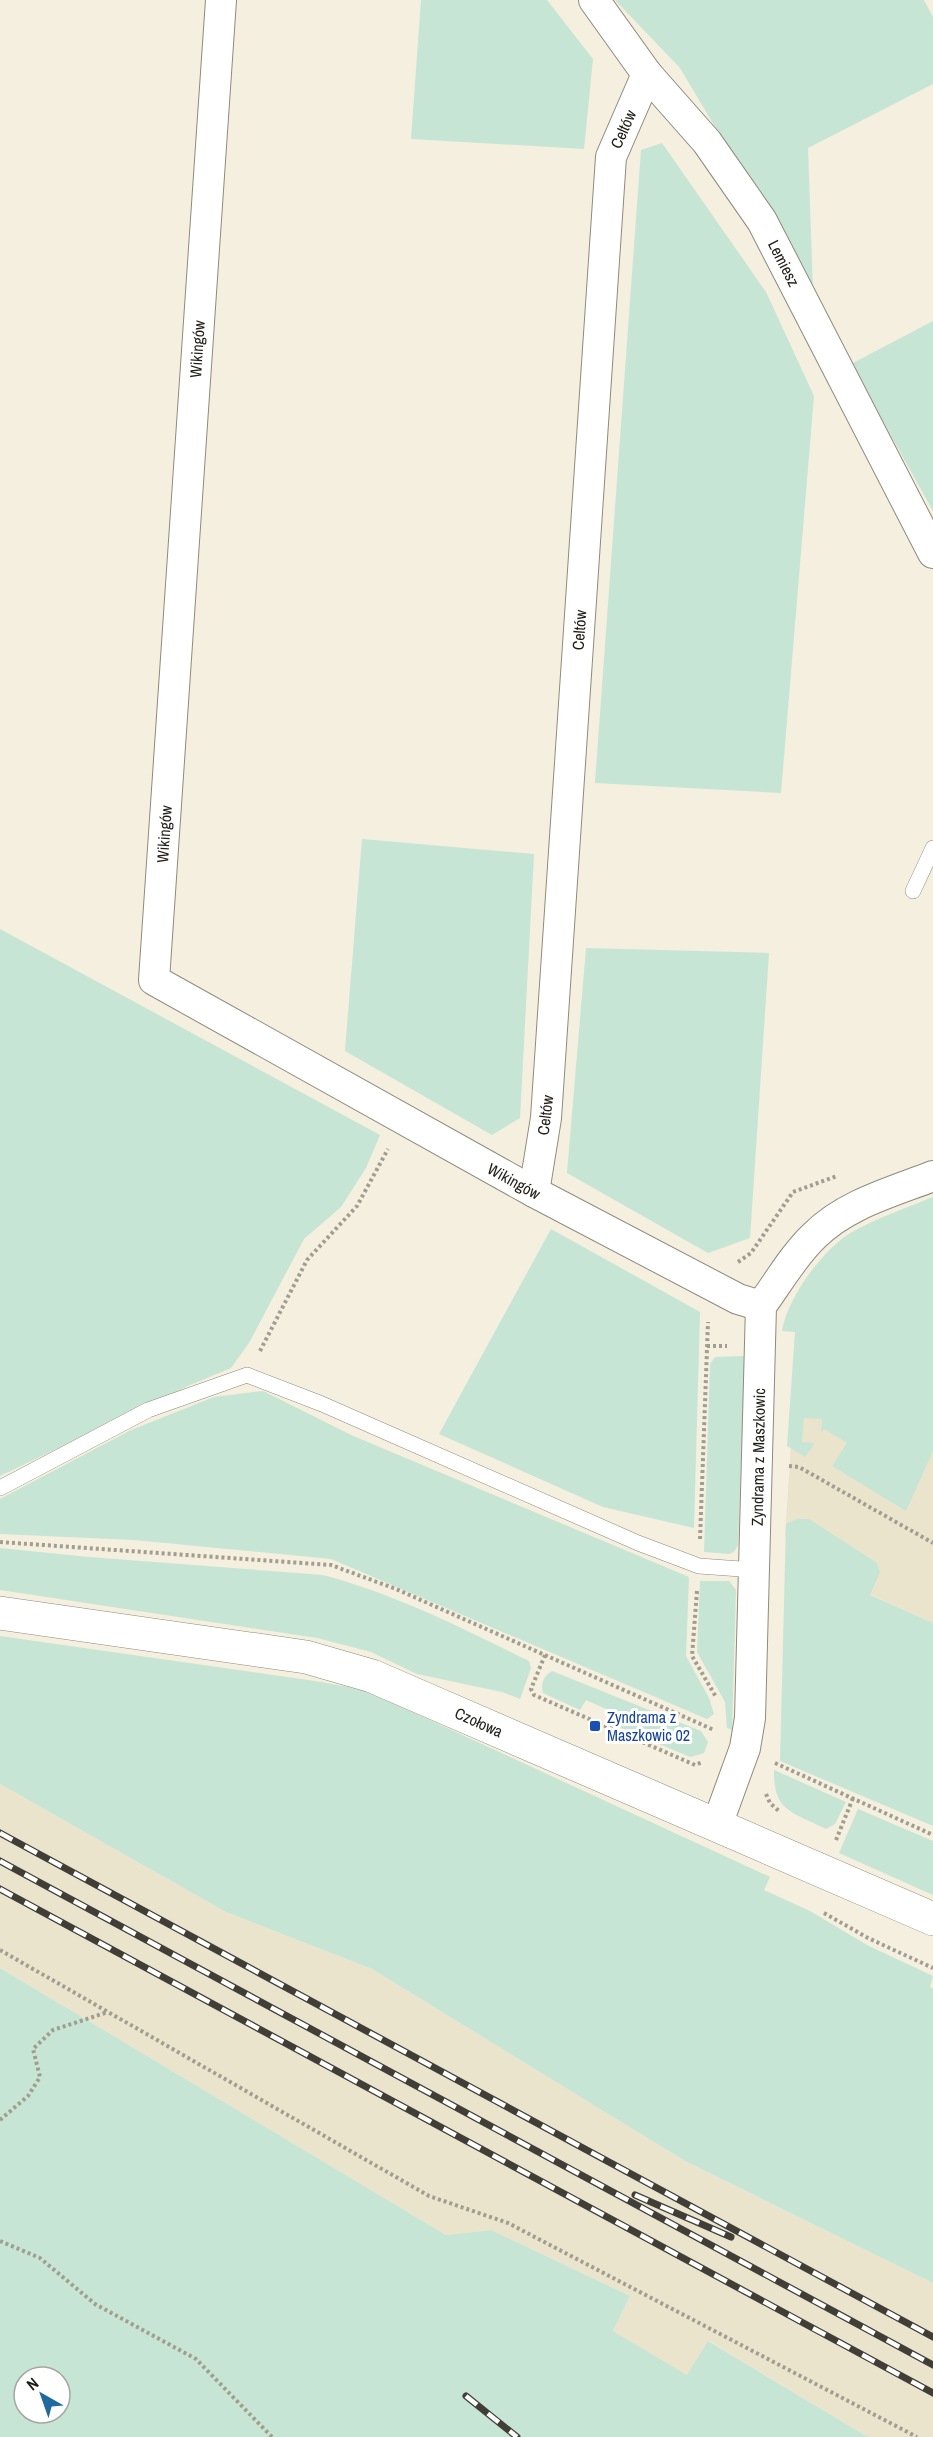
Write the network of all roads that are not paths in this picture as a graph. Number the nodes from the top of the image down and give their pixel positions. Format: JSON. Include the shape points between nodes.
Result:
{"nodes":[{"id":1,"x":220,"y":0,"type":"edge"},
{"id":2,"x":594,"y":0,"type":"edge"},
{"id":3,"x":647,"y":74,"type":"junction"},
{"id":4,"x":933,"y":553,"type":"edge"},
{"id":5,"x":933,"y":848,"type":"edge"},
{"id":6,"x":913,"y":891,"type":"dead end"},
{"id":7,"x":933,"y":1176,"type":"edge"},
{"id":8,"x":534,"y":1192,"type":"junction"},
{"id":9,"x":761,"y":1306,"type":"junction"},
{"id":10,"x":0,"y":1488,"type":"edge"},
{"id":11,"x":755,"y":1570,"type":"junction"},
{"id":12,"x":0,"y":1613,"type":"edge"},
{"id":13,"x":717,"y":1825,"type":"junction"},
{"id":14,"x":933,"y":1919,"type":"edge"}],
"edges":[{"from":1,"to":8,"type":"street","name":"Wikingów","via":[[154,980]]},
{"from":2,"to":3,"type":"street","name":"Lemiesz"},
{"from":3,"to":4,"type":"street","name":"Lemiesz","via":[[707,142],[762,221]]},
{"from":3,"to":8,"type":"street","name":"Celtów","via":[[611,157],[546,1118]]},
{"from":5,"to":6,"type":"lane"},
{"from":7,"to":9,"type":"street","via":[[858,1205],[832,1221],[798,1254]]},
{"from":8,"to":9,"type":"street","name":"Wikingów","via":[[738,1299]]},
{"from":9,"to":11,"type":"street","name":"Zyndrama z Maszkowic"},
{"from":10,"to":11,"type":"lane","via":[[148,1410],[246,1375],[699,1566]]},
{"from":11,"to":13,"type":"street","name":"Zyndrama z Maszkowic","via":[[750,1718],[745,1748]]},
{"from":12,"to":13,"type":"street","name":"Czołowa","via":[[334,1664],[381,1680]]},
{"from":13,"to":14,"type":"street","name":"Czołowa"}]}
